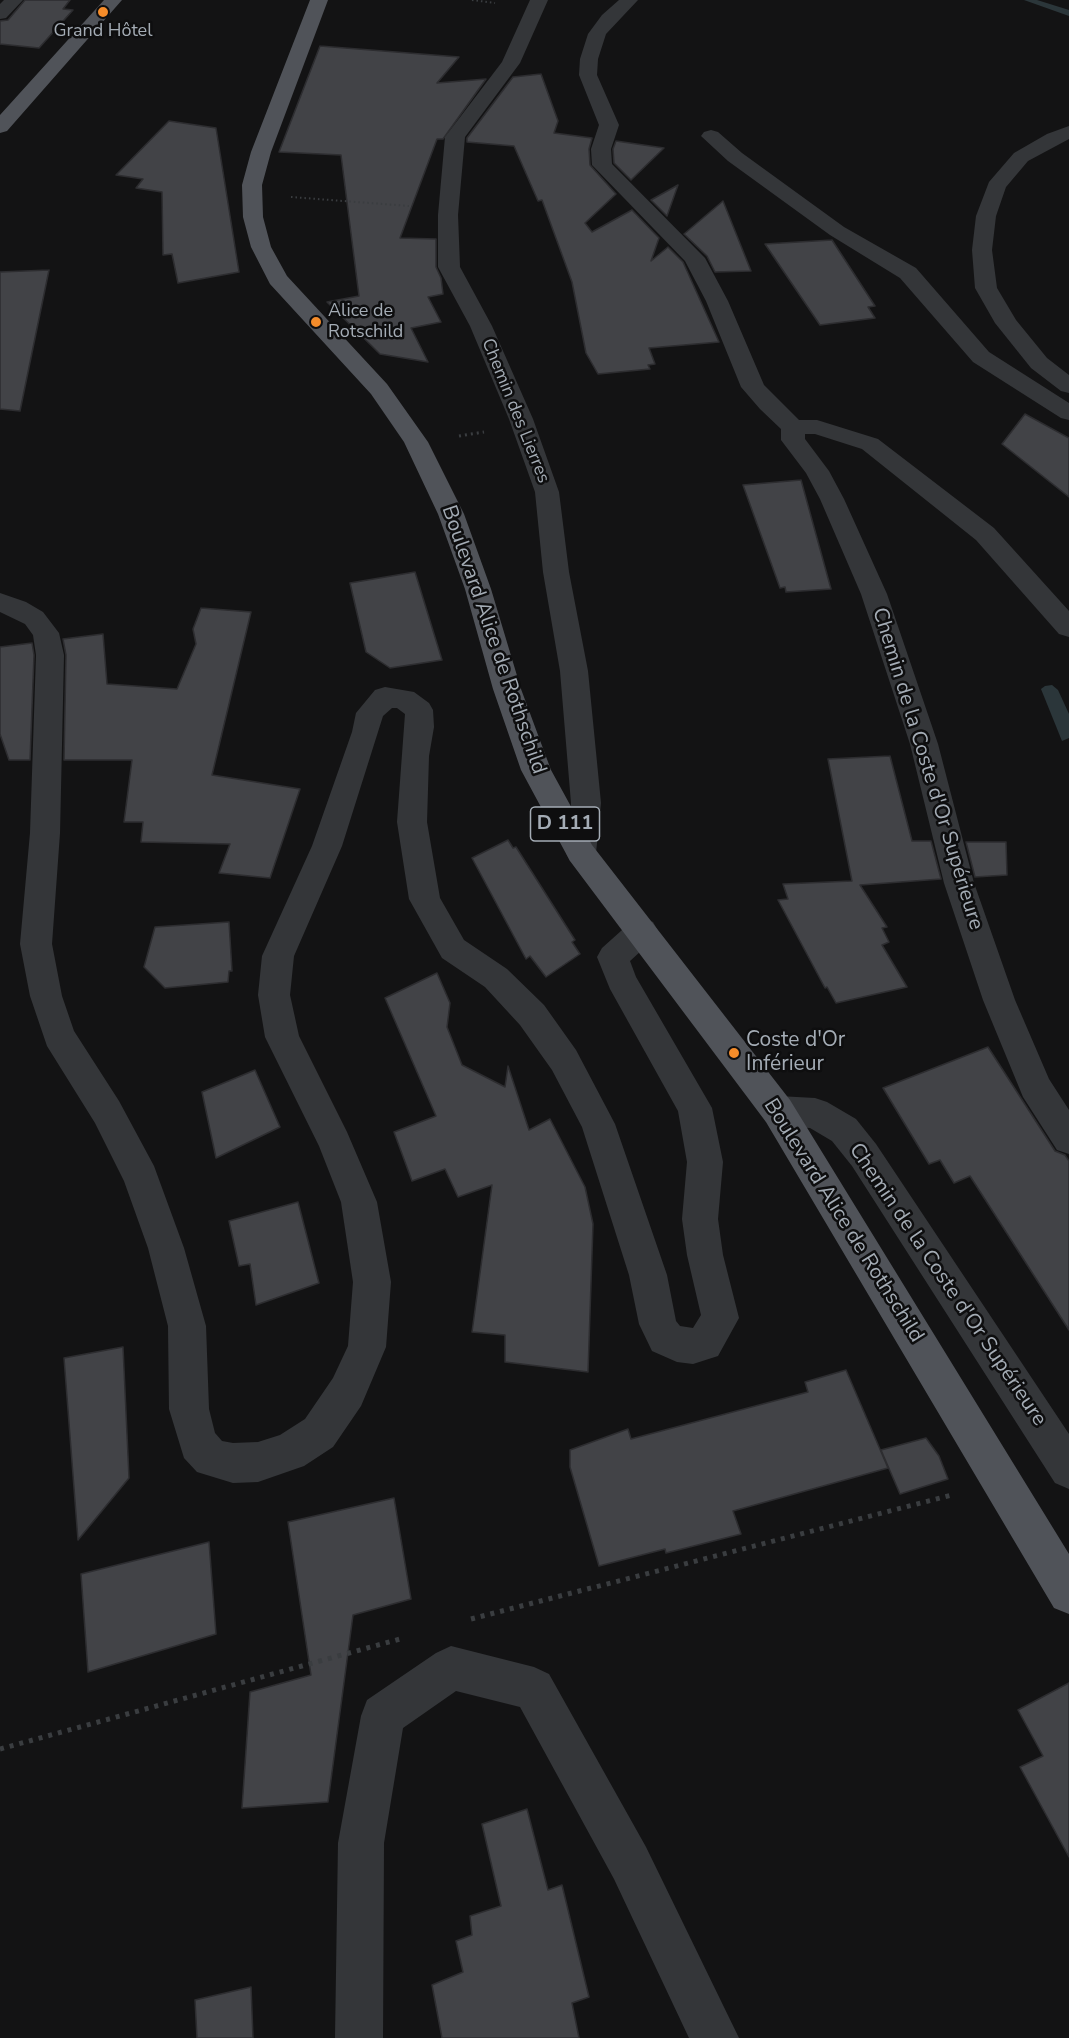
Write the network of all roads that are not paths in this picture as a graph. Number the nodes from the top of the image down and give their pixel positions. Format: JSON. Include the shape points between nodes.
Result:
{"nodes":[{"id":1,"x":14,"y":0,"type":"edge"},
{"id":2,"x":113,"y":0,"type":"edge"},
{"id":3,"x":319,"y":0,"type":"edge"},
{"id":4,"x":539,"y":0,"type":"edge"},
{"id":5,"x":629,"y":0,"type":"edge"},
{"id":6,"x":0,"y":14,"type":"edge"},
{"id":7,"x":0,"y":127,"type":"edge"},
{"id":8,"x":1069,"y":132,"type":"edge"},
{"id":9,"x":711,"y":136,"type":"dead end"},
{"id":10,"x":1069,"y":386,"type":"edge"},
{"id":11,"x":1069,"y":413,"type":"edge"},
{"id":12,"x":793,"y":427,"type":"junction"},
{"id":13,"x":0,"y":602,"type":"edge"},
{"id":14,"x":1069,"y":628,"type":"edge"},
{"id":15,"x":581,"y":853,"type":"junction"},
{"id":16,"x":642,"y":931,"type":"junction"},
{"id":17,"x":778,"y":1111,"type":"junction"},
{"id":18,"x":1069,"y":1138,"type":"edge"},
{"id":19,"x":1069,"y":1468,"type":"edge"},
{"id":20,"x":1069,"y":1593,"type":"edge"},
{"id":21,"x":359,"y":2038,"type":"edge"},
{"id":22,"x":715,"y":2038,"type":"edge"}],
"edges":[{"from":1,"to":6,"type":"street"},
{"from":2,"to":7,"type":"main road"},
{"from":3,"to":15,"type":"main road","name":"Boulevard Alice de Rothschild","number":"D 111","via":[[261,152],[252,189],[253,217],[261,247],[278,279],[379,389],[416,442],[451,514],[536,770]]},
{"from":4,"to":15,"type":"street","name":"Chemin des Lierres","via":[[511,63],[455,137],[448,215],[449,267],[481,326],[547,492],[556,572],[574,671],[586,803]]},
{"from":5,"to":12,"type":"street","via":[[597,34],[589,59],[588,75],[609,125],[601,149],[602,165],[694,258],[717,301],[753,387]]},
{"from":8,"to":10,"type":"street","via":[[1021,158],[996,186],[986,216],[982,250],[986,288],[1006,323],[1039,363]]},
{"from":9,"to":11,"type":"street","via":[[837,231],[908,273],[981,357]]},
{"from":12,"to":14,"type":"street","via":[[817,427],[870,444],[985,534]]},
{"from":12,"to":18,"type":"street","name":"Chemin de la Coste d'Or Supérieure","via":[[793,440],[822,480],[874,594],[924,744],[959,883],[999,1000],[1035,1087]]},
{"from":13,"to":16,"type":"street","via":[[34,618],[46,633],[51,655],[45,833],[36,944],[46,996],[59,1036],[107,1112],[141,1177],[187,1326],[189,1409],[198,1444],[211,1458],[233,1463],[258,1462],[290,1452],[320,1433],[347,1392],[367,1347],[372,1282],[359,1202],[335,1143],[282,1037],[274,995],[278,956],[327,846],[370,713],[385,698],[404,699],[419,710],[412,822],[425,899],[453,949],[496,978],[532,1015],[564,1060],[598,1124],[648,1275],[658,1324],[665,1338],[693,1346],[705,1343],[720,1318],[700,1219],[705,1162],[695,1108],[621,980],[613,957]]},
{"from":15,"to":16,"type":"main road","name":"Boulevard Alice de Rothschild","number":"D 111"},
{"from":16,"to":17,"type":"main road","name":"Boulevard Alice de Rothschild","number":"D 111"},
{"from":17,"to":19,"type":"street","name":"Chemin de la Coste d'Or Supérieure","via":[[815,1113],[844,1130]]},
{"from":17,"to":20,"type":"main road","name":"Boulevard Alice de Rothschild","number":"D 111"},
{"from":21,"to":22,"type":"street","via":[[361,1843],[383,1716],[451,1668],[534,1689],[630,1863]]}]}
